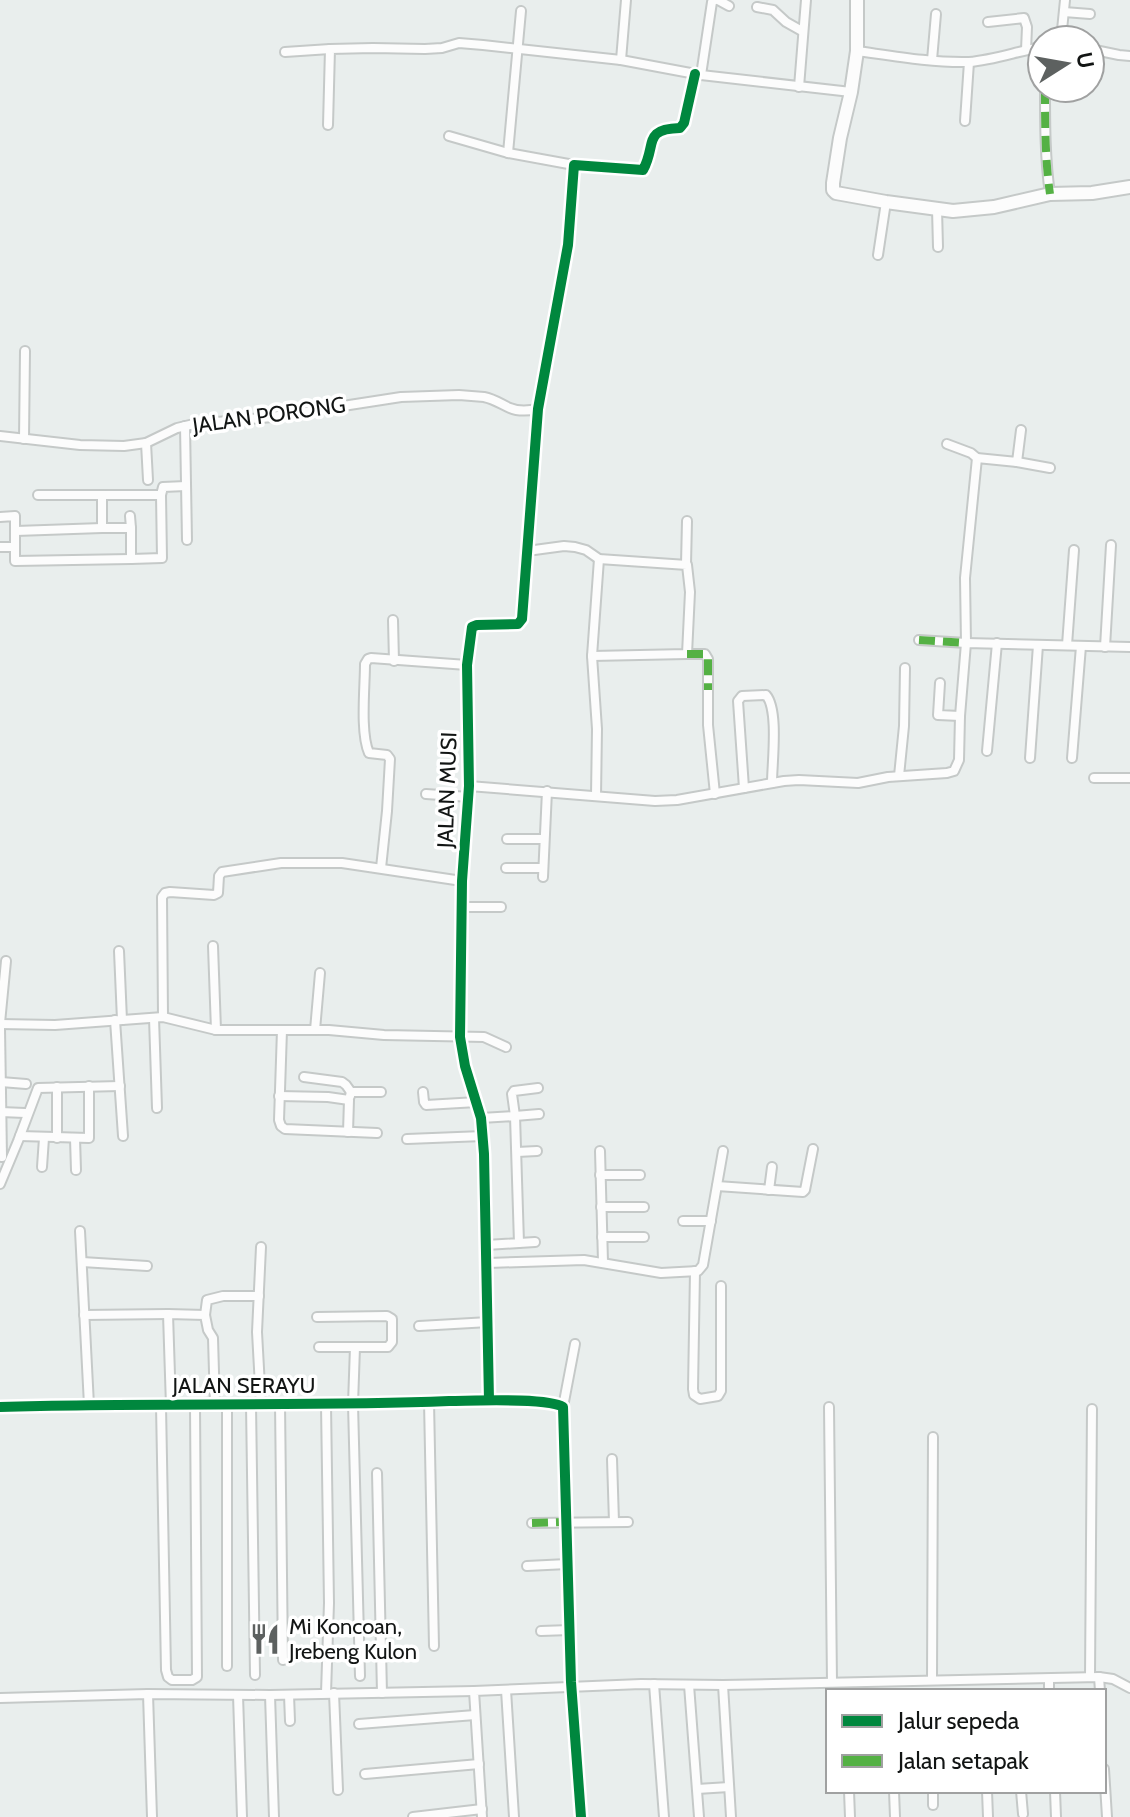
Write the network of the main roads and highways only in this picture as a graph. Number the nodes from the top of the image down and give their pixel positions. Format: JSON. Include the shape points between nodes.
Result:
{"nodes":[{"id":1,"x":857,"y":0,"type":"edge"},
{"id":2,"x":1130,"y":187,"type":"edge"}],
"edges":[{"from":1,"to":2,"type":"main road","via":[[857,51],[833,190],[953,211]]}]}
